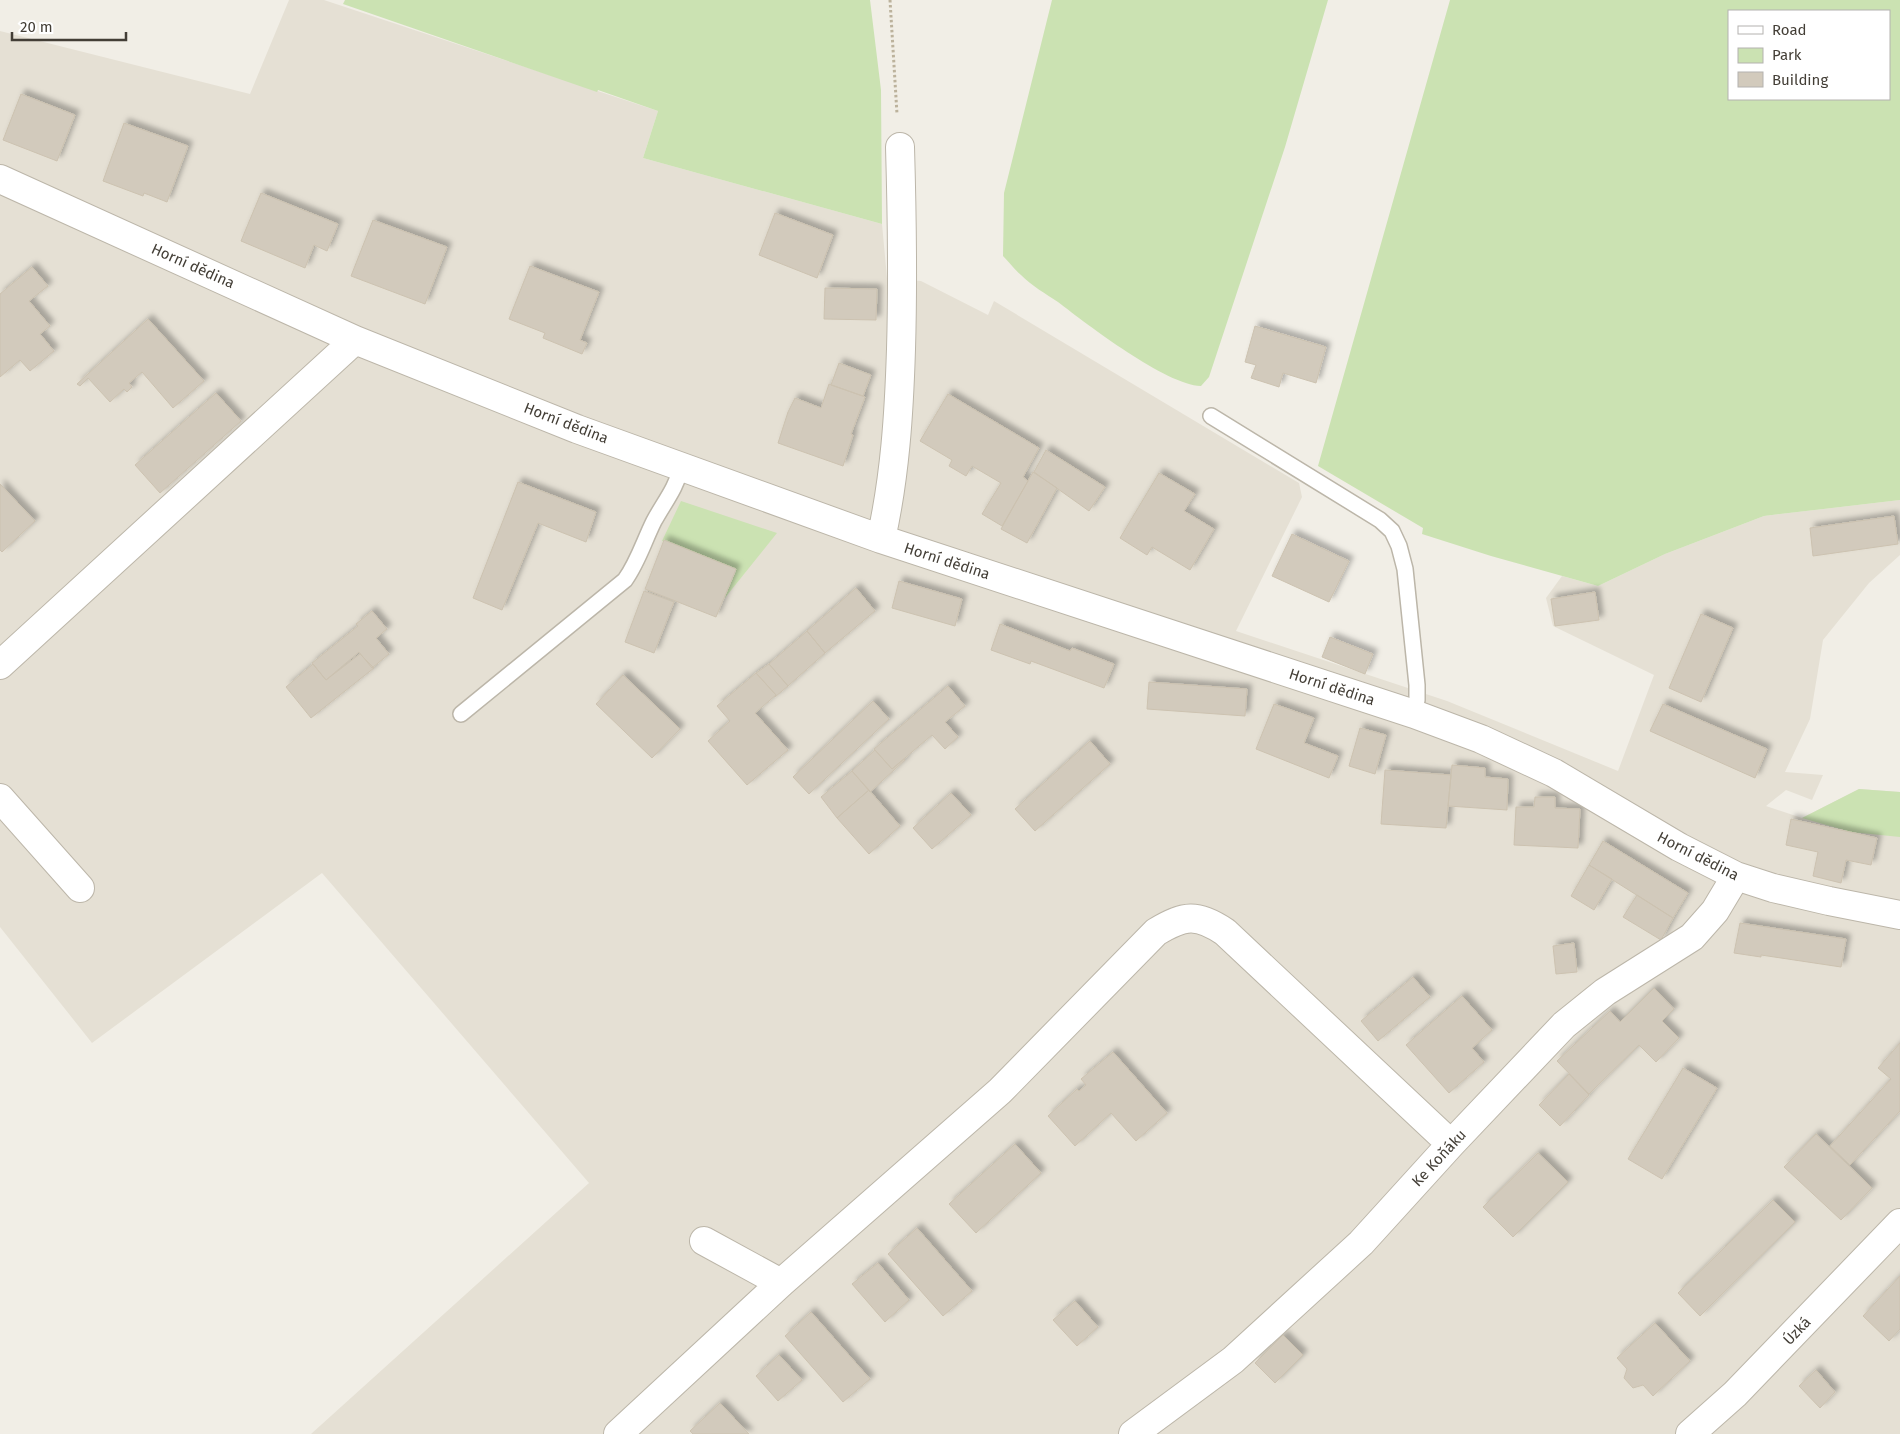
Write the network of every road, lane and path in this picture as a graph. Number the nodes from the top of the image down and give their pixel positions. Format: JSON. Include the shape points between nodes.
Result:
{"nodes":[{"id":1,"x":890,"y":0,"type":"edge"},
{"id":2,"x":900,"y":147,"type":"joint"},
{"id":3,"x":0,"y":179,"type":"edge"},
{"id":4,"x":355,"y":340,"type":"junction"},
{"id":5,"x":1212,"y":416,"type":"dead end"},
{"id":6,"x":682,"y":466,"type":"junction"},
{"id":7,"x":881,"y":539,"type":"junction"},
{"id":8,"x":0,"y":665,"type":"edge"},
{"id":9,"x":461,"y":714,"type":"dead end"},
{"id":10,"x":1414,"y":714,"type":"junction"},
{"id":11,"x":0,"y":798,"type":"edge"},
{"id":12,"x":1736,"y":876,"type":"junction"},
{"id":13,"x":80,"y":888,"type":"dead end"},
{"id":14,"x":1900,"y":915,"type":"edge"},
{"id":15,"x":1451,"y":1144,"type":"junction"},
{"id":16,"x":1900,"y":1223,"type":"edge"},
{"id":17,"x":704,"y":1241,"type":"dead end"},
{"id":18,"x":781,"y":1282,"type":"junction"},
{"id":19,"x":618,"y":1434,"type":"edge"},
{"id":20,"x":1132,"y":1434,"type":"edge"},
{"id":21,"x":1690,"y":1434,"type":"edge"}],
"edges":[{"from":1,"to":2,"type":"path"},
{"from":2,"to":7,"type":"street","via":[[903,256],[900,391],[895,459]]},
{"from":3,"to":4,"type":"street","name":"Horní dědina"},
{"from":4,"to":6,"type":"street","name":"Horní dědina","via":[[577,429]]},
{"from":4,"to":8,"type":"street"},
{"from":5,"to":10,"type":"lane","via":[[1380,520],[1392,531],[1405,568],[1417,685]]},
{"from":6,"to":7,"type":"street","name":"Horní dědina"},
{"from":6,"to":9,"type":"lane","via":[[671,494],[625,580]]},
{"from":7,"to":10,"type":"street","name":"Horní dědina"},
{"from":10,"to":12,"type":"street","name":"Horní dědina","via":[[1480,739],[1554,773],[1678,847]]},
{"from":11,"to":13,"type":"street"},
{"from":12,"to":14,"type":"street","name":"Horní dědina","via":[[1773,888]]},
{"from":12,"to":15,"type":"street","name":"Ke Koňáku","via":[[1716,911],[1692,937],[1605,992],[1564,1025]]},
{"from":15,"to":18,"type":"street","via":[[1225,932],[1213,924],[1186,918],[1156,932],[1000,1091]]},
{"from":15,"to":20,"type":"street","name":"Ke Koňáku","via":[[1361,1243],[1233,1360]]},
{"from":16,"to":21,"type":"street","name":"Úzká","via":[[1735,1394]]},
{"from":17,"to":18,"type":"street"},
{"from":18,"to":19,"type":"street"}]}
